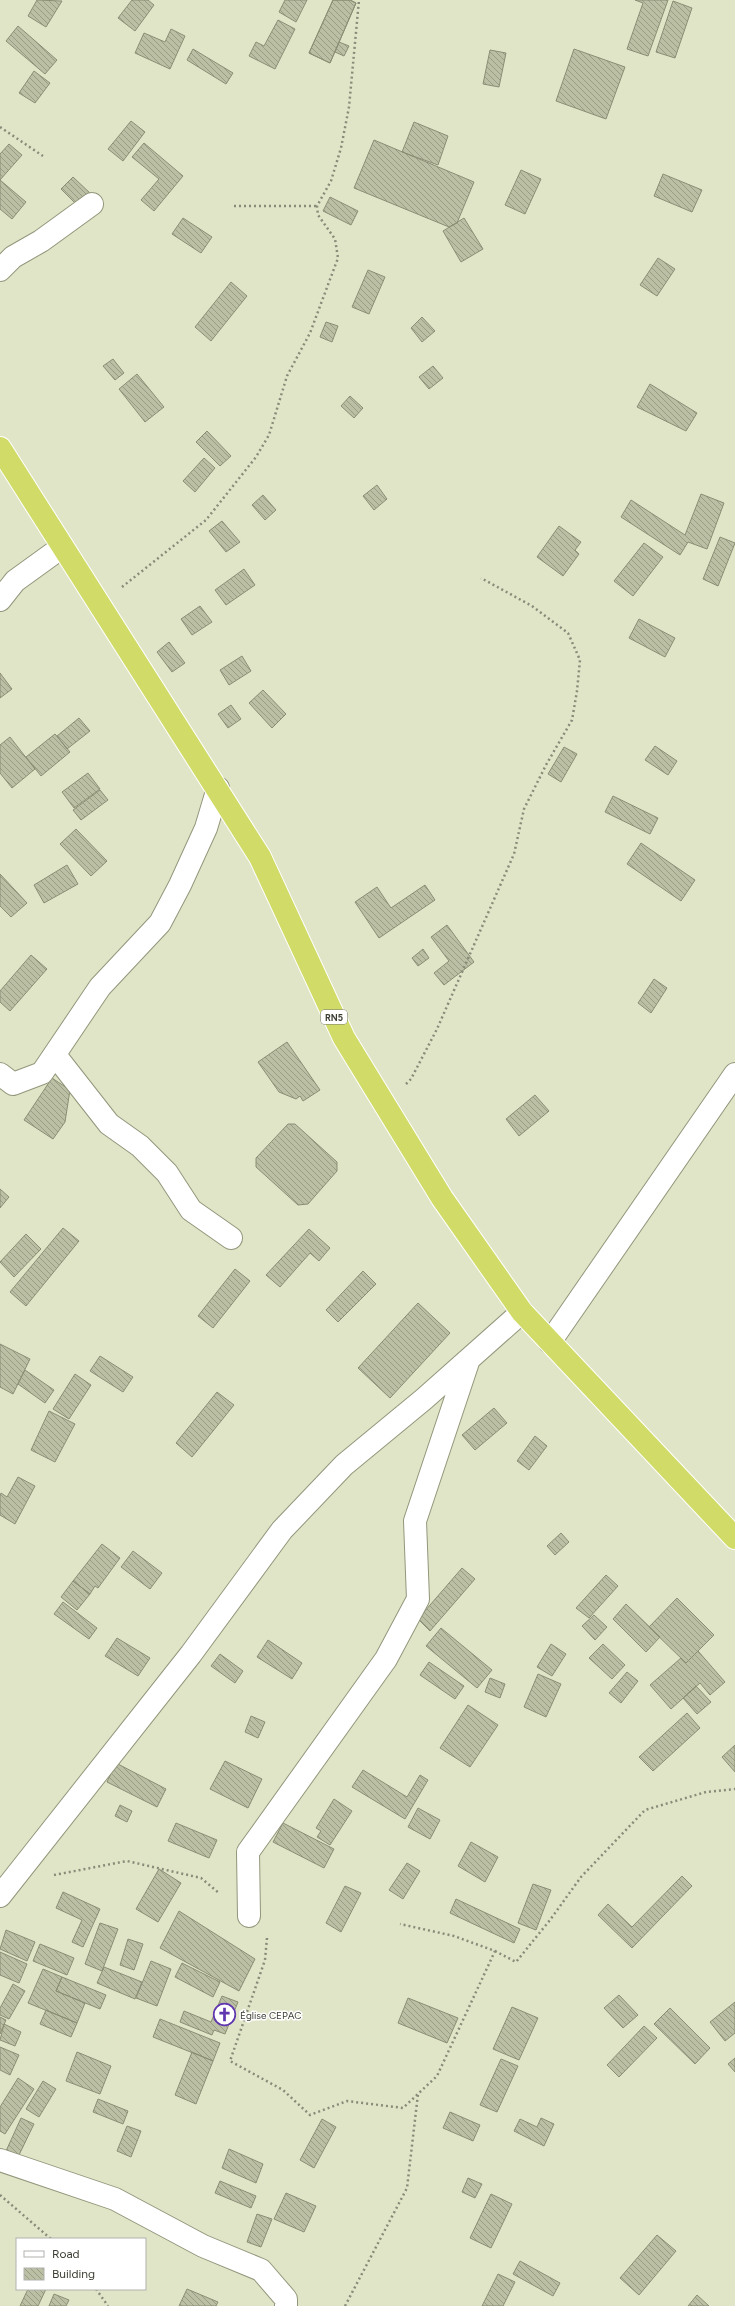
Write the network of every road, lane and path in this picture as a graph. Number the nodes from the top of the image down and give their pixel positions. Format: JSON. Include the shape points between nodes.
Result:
{"nodes":[{"id":1,"x":359,"y":0,"type":"edge"},
{"id":2,"x":0,"y":127,"type":"edge"},
{"id":3,"x":43,"y":156,"type":"dead end"},
{"id":4,"x":92,"y":204,"type":"dead end"},
{"id":5,"x":234,"y":206,"type":"dead end"},
{"id":6,"x":318,"y":206,"type":"junction"},
{"id":7,"x":0,"y":270,"type":"edge"},
{"id":8,"x":0,"y":448,"type":"edge"},
{"id":9,"x":62,"y":547,"type":"junction"},
{"id":10,"x":481,"y":578,"type":"dead end"},
{"id":11,"x":0,"y":600,"type":"edge"},
{"id":12,"x":99,"y":606,"type":"junction"},
{"id":13,"x":218,"y":788,"type":"junction"},
{"id":14,"x":55,"y":1055,"type":"junction"},
{"id":15,"x":0,"y":1074,"type":"edge"},
{"id":16,"x":735,"y":1074,"type":"edge"},
{"id":17,"x":386,"y":1106,"type":"junction"},
{"id":18,"x":231,"y":1238,"type":"dead end"},
{"id":19,"x":522,"y":1312,"type":"junction"},
{"id":20,"x":550,"y":1342,"type":"junction"},
{"id":21,"x":469,"y":1359,"type":"junction"},
{"id":22,"x":735,"y":1538,"type":"edge"},
{"id":23,"x":735,"y":1789,"type":"edge"},
{"id":24,"x":52,"y":1875,"type":"dead end"},
{"id":25,"x":3,"y":1886,"type":"edge"},
{"id":26,"x":249,"y":1916,"type":"junction"},
{"id":27,"x":400,"y":1924,"type":"dead end"},
{"id":28,"x":495,"y":1951,"type":"junction"},
{"id":29,"x":418,"y":2094,"type":"junction"},
{"id":30,"x":0,"y":2160,"type":"edge"},
{"id":31,"x":0,"y":2195,"type":"edge"},
{"id":32,"x":50,"y":2238,"type":"edge"},
{"id":33,"x":97,"y":2290,"type":"edge"},
{"id":34,"x":108,"y":2306,"type":"edge"},
{"id":35,"x":286,"y":2306,"type":"edge"},
{"id":36,"x":345,"y":2306,"type":"edge"}],
"edges":[{"from":1,"to":6,"type":"path","via":[[349,107],[341,148],[331,181]]},
{"from":2,"to":3,"type":"path"},
{"from":4,"to":7,"type":"street","via":[[41,241],[13,256]]},
{"from":5,"to":6,"type":"path"},
{"from":6,"to":12,"type":"path","via":[[318,215],[335,239],[338,258],[310,333],[287,376],[269,435],[256,457],[206,520]]},
{"from":8,"to":9,"type":"highway","number":"RN5"},
{"from":9,"to":11,"type":"street","via":[[15,581]]},
{"from":9,"to":12,"type":"highway","number":"RN5"},
{"from":10,"to":17,"type":"path","via":[[532,606],[568,633],[580,660],[578,691],[572,720],[524,809],[514,854],[437,1030],[411,1079]]},
{"from":12,"to":13,"type":"highway","number":"RN5"},
{"from":13,"to":14,"type":"street","via":[[206,828],[160,923],[100,987]]},
{"from":13,"to":17,"type":"highway","number":"RN5","via":[[260,857],[344,1038]]},
{"from":14,"to":15,"type":"street","via":[[42,1073],[13,1084]]},
{"from":14,"to":18,"type":"street","via":[[109,1124],[140,1146],[167,1173],[190,1210]]},
{"from":16,"to":20,"type":"street"},
{"from":17,"to":19,"type":"highway","number":"RN5","via":[[442,1198]]},
{"from":19,"to":20,"type":"highway","number":"RN5"},
{"from":19,"to":21,"type":"street"},
{"from":20,"to":22,"type":"highway","number":"RN5"},
{"from":21,"to":25,"type":"street","via":[[344,1465],[282,1530],[191,1654]]},
{"from":21,"to":26,"type":"street","via":[[415,1521],[418,1599],[386,1660],[248,1852]]},
{"from":23,"to":28,"type":"path","via":[[706,1792],[645,1810],[581,1877],[516,1962]]},
{"from":24,"to":26,"type":"path","via":[[127,1861],[201,1878]]},
{"from":26,"to":29,"type":"path","via":[[268,1931],[265,1960],[230,2061],[283,2090],[310,2115],[347,2101],[403,2108]]},
{"from":27,"to":28,"type":"path","via":[[454,1936]]},
{"from":28,"to":29,"type":"path","via":[[437,2076]]},
{"from":29,"to":36,"type":"path","via":[[407,2188]]},
{"from":30,"to":35,"type":"street","via":[[115,2199],[202,2246],[261,2270],[286,2299]]},
{"from":31,"to":32,"type":"path"},
{"from":33,"to":34,"type":"path"}]}
